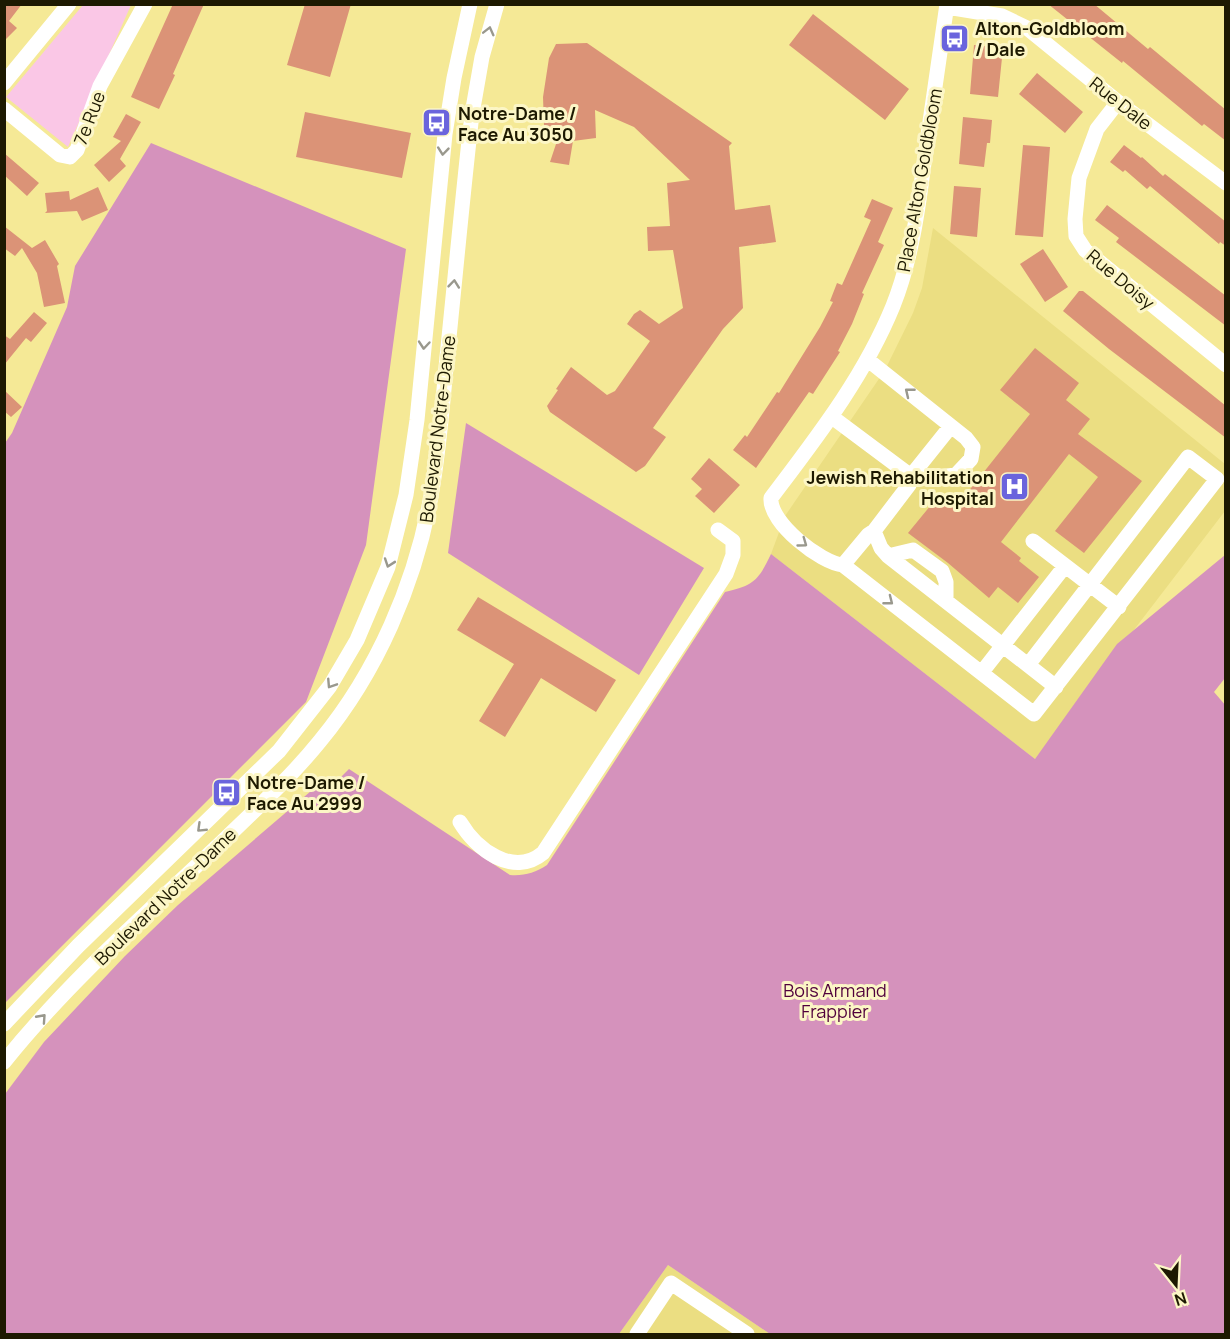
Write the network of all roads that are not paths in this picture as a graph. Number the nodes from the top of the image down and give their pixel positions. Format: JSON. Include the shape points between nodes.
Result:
{"nodes":[{"id":1,"x":69,"y":4,"type":"edge"},
{"id":2,"x":145,"y":4,"type":"edge"},
{"id":3,"x":470,"y":4,"type":"edge"},
{"id":4,"x":497,"y":4,"type":"edge"},
{"id":5,"x":947,"y":6,"type":"edge"},
{"id":6,"x":4,"y":83,"type":"edge"},
{"id":7,"x":1118,"y":102,"type":"junction"},
{"id":8,"x":4,"y":110,"type":"edge"},
{"id":9,"x":1226,"y":183,"type":"edge"},
{"id":10,"x":868,"y":360,"type":"junction"},
{"id":11,"x":1226,"y":365,"type":"edge"},
{"id":12,"x":832,"y":417,"type":"junction"},
{"id":13,"x":951,"y":426,"type":"junction"},
{"id":14,"x":911,"y":476,"type":"junction"},
{"id":15,"x":718,"y":530,"type":"dead end"},
{"id":16,"x":874,"y":531,"type":"junction"},
{"id":17,"x":1033,"y":541,"type":"dead end"},
{"id":18,"x":888,"y":556,"type":"junction"},
{"id":19,"x":843,"y":565,"type":"junction"},
{"id":20,"x":1065,"y":566,"type":"junction"},
{"id":21,"x":1090,"y":586,"type":"junction"},
{"id":22,"x":946,"y":602,"type":"junction"},
{"id":23,"x":1119,"y":607,"type":"junction"},
{"id":24,"x":1002,"y":646,"type":"junction"},
{"id":25,"x":1028,"y":665,"type":"junction"},
{"id":26,"x":982,"y":672,"type":"junction"},
{"id":27,"x":1056,"y":687,"type":"junction"},
{"id":28,"x":460,"y":822,"type":"dead end"},
{"id":29,"x":4,"y":1024,"type":"edge"},
{"id":30,"x":4,"y":1062,"type":"edge"},
{"id":31,"x":637,"y":1335,"type":"edge"},
{"id":32,"x":747,"y":1335,"type":"edge"}],
"edges":[{"from":1,"to":6,"type":"street"},
{"from":2,"to":8,"type":"street","name":"7e Rue","via":[[100,86],[77,150],[70,157],[60,155]]},
{"from":3,"to":29,"type":"street","name":"Boulevard Notre-Dame","one_way":true,"via":[[445,134],[406,495],[394,549],[370,613],[330,686],[287,742],[78,946]]},
{"from":30,"to":4,"type":"street","name":"Boulevard Notre-Dame","one_way":true,"via":[[79,979],[302,762],[346,705],[386,636],[405,592],[432,492],[471,122]]},
{"from":5,"to":7,"type":"street","name":"Rue Dale","via":[[1020,23]]},
{"from":5,"to":10,"type":"street","name":"Place Alton Goldbloom","via":[[914,229],[898,291]]},
{"from":7,"to":9,"type":"street","name":"Rue Dale"},
{"from":7,"to":11,"type":"street","name":"Rue Doisy","via":[[1097,129],[1079,178],[1076,236],[1085,250]]},
{"from":10,"to":12,"type":"street","name":"Place Alton Goldbloom"},
{"from":13,"to":10,"type":"street","one_way":true},
{"from":12,"to":14,"type":"street"},
{"from":12,"to":19,"type":"street","name":"Place Alton Goldbloom","one_way":true,"via":[[771,498],[771,508],[789,532],[828,560]]},
{"from":13,"to":14,"type":"street"},
{"from":13,"to":14,"type":"street","via":[[972,444],[971,459],[952,476]]},
{"from":14,"to":16,"type":"street","via":[[906,490]]},
{"from":15,"to":28,"type":"street","via":[[733,541],[726,574],[543,853],[529,862],[504,861],[475,844]]},
{"from":16,"to":18,"type":"street"},
{"from":16,"to":19,"type":"street"},
{"from":17,"to":20,"type":"street"},
{"from":18,"to":22,"type":"street"},
{"from":18,"to":22,"type":"street","via":[[913,550],[939,568],[944,575]]},
{"from":19,"to":26,"type":"street","one_way":true},
{"from":20,"to":21,"type":"street"},
{"from":20,"to":24,"type":"street"},
{"from":21,"to":23,"type":"street"},
{"from":21,"to":23,"type":"street","via":[[1188,457],[1217,479]]},
{"from":21,"to":25,"type":"street"},
{"from":22,"to":24,"type":"street"},
{"from":23,"to":27,"type":"street"},
{"from":24,"to":25,"type":"street"},
{"from":24,"to":26,"type":"street"},
{"from":25,"to":27,"type":"street"},
{"from":26,"to":27,"type":"street","via":[[1035,714]]},
{"from":31,"to":32,"type":"street","via":[[671,1283]]}]}
